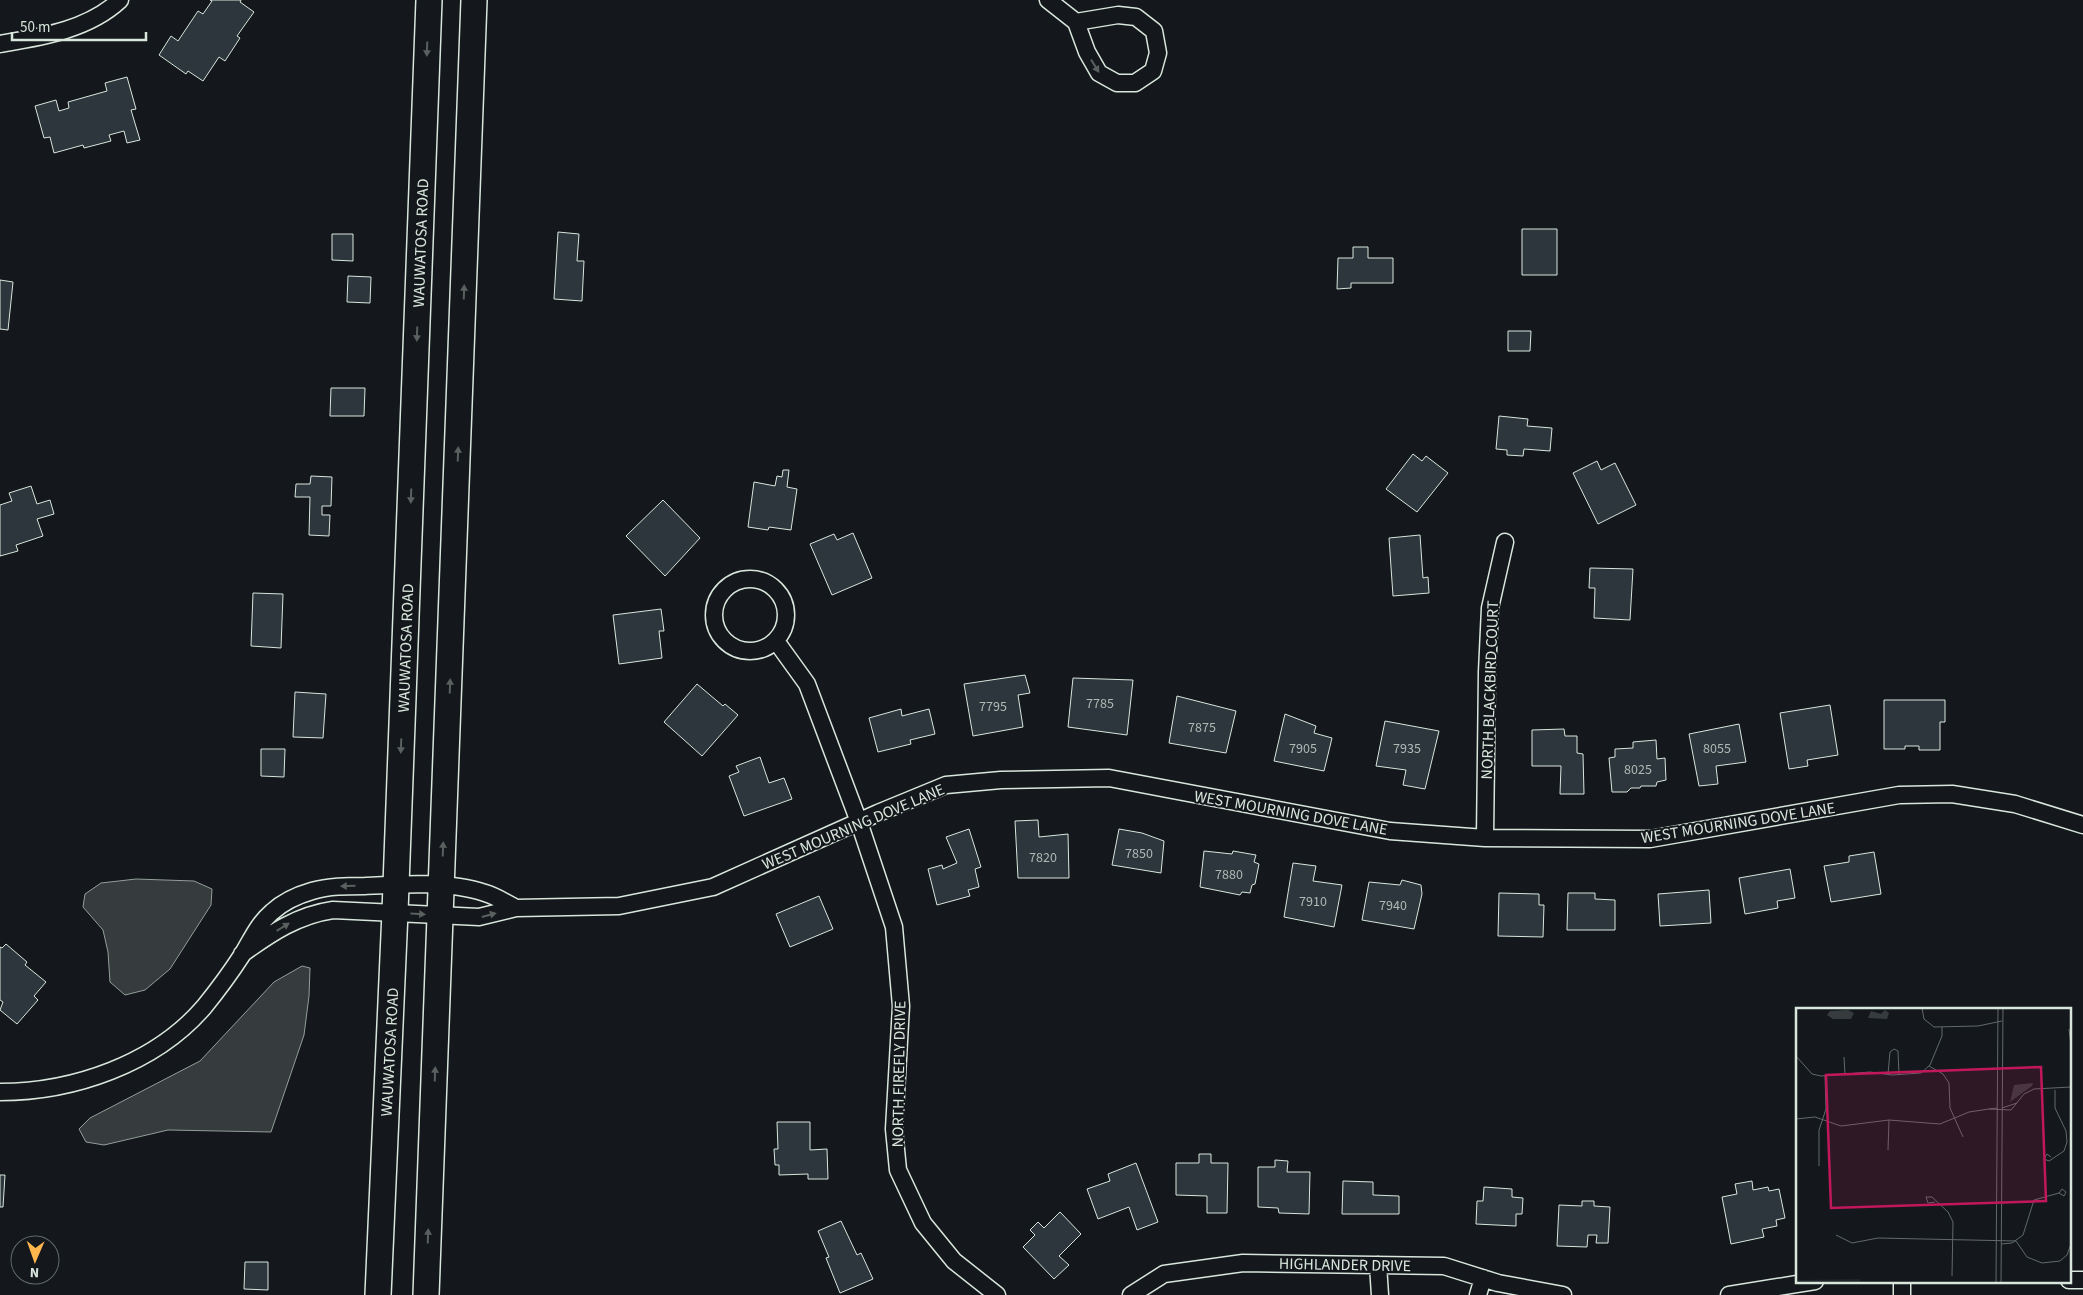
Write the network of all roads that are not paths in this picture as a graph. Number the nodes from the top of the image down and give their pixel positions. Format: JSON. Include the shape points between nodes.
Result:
{"nodes":[{"id":1,"x":120,"y":0,"type":"edge"},
{"id":2,"x":429,"y":0,"type":"edge"},
{"id":3,"x":474,"y":0,"type":"edge"},
{"id":4,"x":1048,"y":0,"type":"edge"},
{"id":5,"x":1076,"y":22,"type":"junction"},
{"id":6,"x":0,"y":44,"type":"edge"},
{"id":7,"x":1505,"y":542,"type":"dead end"},
{"id":8,"x":776,"y":641,"type":"junction"},
{"id":9,"x":859,"y":822,"type":"junction"},
{"id":10,"x":2083,"y":825,"type":"edge"},
{"id":11,"x":1484,"y":838,"type":"junction"},
{"id":12,"x":396,"y":884,"type":"junction"},
{"id":13,"x":442,"y":885,"type":"junction"},
{"id":14,"x":516,"y":908,"type":"junction"},
{"id":15,"x":396,"y":912,"type":"junction"},
{"id":16,"x":441,"y":915,"type":"junction"},
{"id":17,"x":242,"y":954,"type":"junction"},
{"id":18,"x":0,"y":1092,"type":"edge"},
{"id":19,"x":1378,"y":1265,"type":"junction"},
{"id":20,"x":1483,"y":1278,"type":"junction"},
{"id":21,"x":2070,"y":1280,"type":"edge"},
{"id":22,"x":2083,"y":1280,"type":"edge"},
{"id":23,"x":1809,"y":1282,"type":"edge"},
{"id":24,"x":1902,"y":1282,"type":"edge"},
{"id":25,"x":378,"y":1295,"type":"edge"},
{"id":26,"x":426,"y":1295,"type":"edge"},
{"id":27,"x":997,"y":1295,"type":"edge"},
{"id":28,"x":1130,"y":1295,"type":"edge"},
{"id":29,"x":1380,"y":1295,"type":"edge"},
{"id":30,"x":1478,"y":1295,"type":"edge"},
{"id":31,"x":1564,"y":1295,"type":"edge"},
{"id":32,"x":1729,"y":1295,"type":"edge"},
{"id":33,"x":1902,"y":1295,"type":"edge"}],
"edges":[{"from":1,"to":6,"type":"street","via":[[81,25],[41,37]]},
{"from":2,"to":12,"type":"main road","name":"WAUWATOSA ROAD","one_way":true},
{"from":13,"to":3,"type":"main road","one_way":true},
{"from":4,"to":5,"type":"street"},
{"from":5,"to":5,"type":"street","one_way":true,"via":[[1099,73],[1117,83],[1136,83],[1153,71],[1158,53],[1154,31],[1136,17],[1118,15]]},
{"from":7,"to":11,"type":"street","name":"NORTH BLACKBIRD COURT","via":[[1490,608]]},
{"from":8,"to":8,"type":"street","via":[[786,621],[783,598],[776,589],[755,579],[732,584],[722,592],[714,614],[721,637],[730,646],[754,651]]},
{"from":8,"to":9,"type":"street","name":"NORTH FIREFLY DRIVE","via":[[807,684]]},
{"from":9,"to":11,"type":"street","name":"WEST MOURNING DOVE LANE","via":[[946,785],[1001,780],[1109,778],[1390,831]]},
{"from":9,"to":14,"type":"street","name":"WEST MOURNING DOVE LANE","via":[[713,887],[619,906]]},
{"from":9,"to":27,"type":"street","name":"NORTH FIREFLY DRIVE","via":[[894,927],[901,1006],[894,1129],[898,1170],[923,1223],[954,1261]]},
{"from":10,"to":11,"type":"street","name":"WEST MOURNING DOVE LANE","via":[[2015,804],[1952,794],[1899,795],[1650,839]]},
{"from":12,"to":13,"type":"street"},
{"from":12,"to":15,"type":"main road","name":"WAUWATOSA ROAD"},
{"from":12,"to":17,"type":"street","one_way":true,"via":[[329,887],[293,898],[262,921]]},
{"from":13,"to":14,"type":"street","via":[[485,893]]},
{"from":13,"to":16,"type":"main road"},
{"from":16,"to":14,"type":"street","one_way":true,"via":[[479,918]]},
{"from":15,"to":16,"type":"street","one_way":true},
{"from":17,"to":15,"type":"street","one_way":true,"via":[[287,924],[317,912]]},
{"from":15,"to":25,"type":"main road","name":"WAUWATOSA ROAD"},
{"from":26,"to":16,"type":"main road","one_way":true},
{"from":17,"to":18,"type":"street","via":[[204,1007],[171,1037],[140,1056],[106,1074],[78,1083],[36,1091]]},
{"from":19,"to":20,"type":"street","name":"HIGHLANDER DRIVE","via":[[1444,1266]]},
{"from":19,"to":28,"type":"street","name":"HIGHLANDER DRIVE","via":[[1243,1263],[1164,1274]]},
{"from":19,"to":29,"type":"street"},
{"from":20,"to":30,"type":"street"},
{"from":20,"to":31,"type":"street","name":"HIGHLANDER DRIVE"},
{"from":21,"to":22,"type":"street"},
{"from":23,"to":32,"type":"street"},
{"from":24,"to":33,"type":"street"}]}
